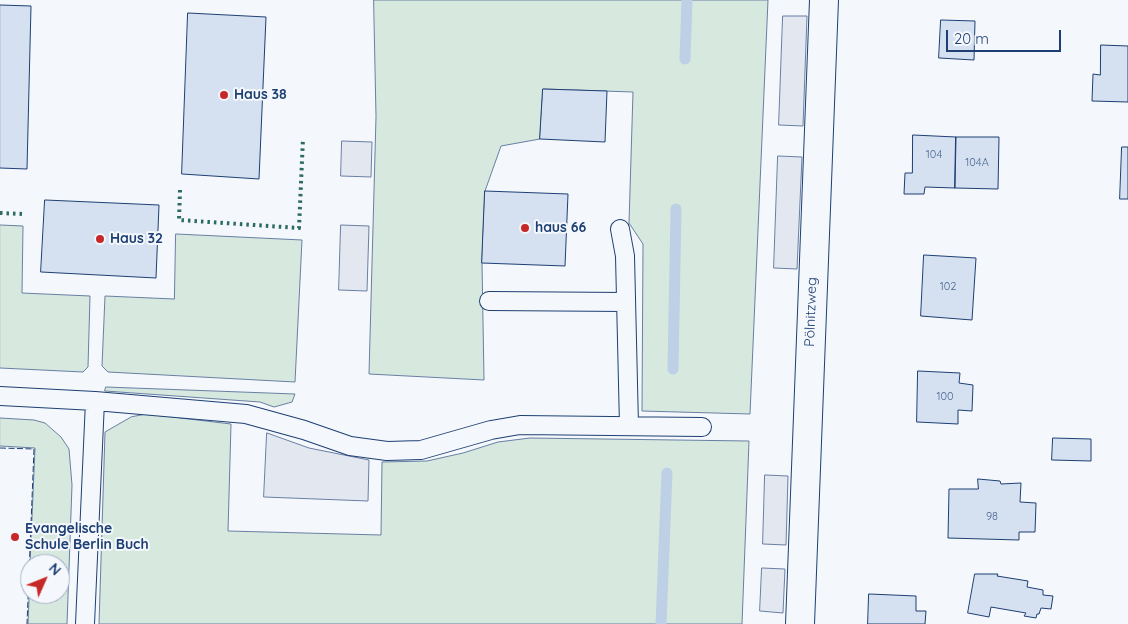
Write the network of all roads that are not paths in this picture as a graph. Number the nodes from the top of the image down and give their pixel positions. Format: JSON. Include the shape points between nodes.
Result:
{"nodes":[{"id":1,"x":824,"y":0,"type":"edge"},
{"id":2,"x":620,"y":229,"type":"dead end"},
{"id":3,"x":489,"y":301,"type":"dead end"},
{"id":4,"x":626,"y":302,"type":"junction"},
{"id":5,"x":0,"y":396,"type":"edge"},
{"id":6,"x":95,"y":401,"type":"junction"},
{"id":7,"x":629,"y":426,"type":"junction"},
{"id":8,"x":702,"y":427,"type":"dead end"},
{"id":9,"x":85,"y":624,"type":"edge"},
{"id":10,"x":800,"y":624,"type":"edge"}],
"edges":[{"from":1,"to":10,"type":"street","name":"Pölnitzweg"},
{"from":2,"to":4,"type":"lane","via":[[625,256]]},
{"from":3,"to":4,"type":"lane"},
{"from":4,"to":7,"type":"lane"},
{"from":5,"to":6,"type":"lane"},
{"from":6,"to":7,"type":"lane","via":[[246,414],[350,446],[387,451],[421,450],[520,425]]},
{"from":6,"to":9,"type":"lane"},
{"from":7,"to":8,"type":"lane"}]}
